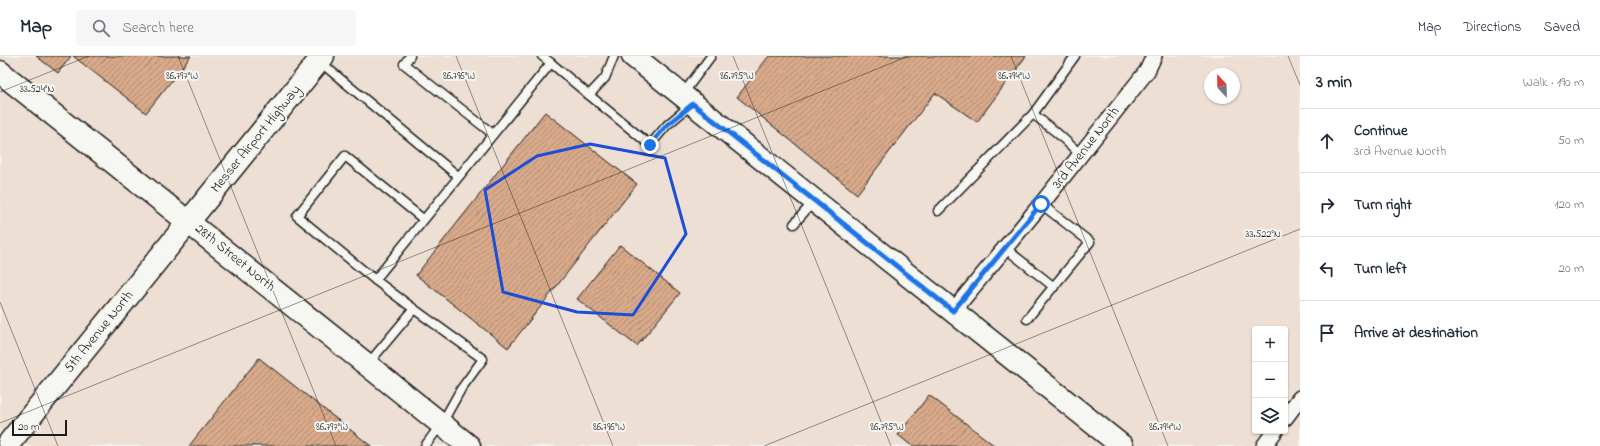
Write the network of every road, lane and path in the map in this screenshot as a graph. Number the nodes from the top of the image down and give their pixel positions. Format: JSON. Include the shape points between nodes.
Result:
{"nodes":[{"id":1,"x":410,"y":56,"type":"edge"},
{"id":2,"x":542,"y":56,"type":"edge"},
{"id":3,"x":614,"y":56,"type":"edge"},
{"id":4,"x":633,"y":56,"type":"edge"},
{"id":5,"x":711,"y":56,"type":"edge"},
{"id":6,"x":1075,"y":56,"type":"edge"},
{"id":7,"x":1153,"y":56,"type":"edge"},
{"id":8,"x":321,"y":59,"type":"edge"},
{"id":9,"x":551,"y":63,"type":"junction"},
{"id":10,"x":0,"y":72,"type":"edge"},
{"id":11,"x":589,"y":94,"type":"junction"},
{"id":12,"x":688,"y":99,"type":"junction"},
{"id":13,"x":1033,"y":114,"type":"junction"},
{"id":14,"x":493,"y":134,"type":"junction"},
{"id":15,"x":1080,"y":154,"type":"junction"},
{"id":16,"x":458,"y":176,"type":"junction"},
{"id":17,"x":815,"y":200,"type":"junction"},
{"id":18,"x":1041,"y":204,"type":"junction"},
{"id":19,"x":938,"y":211,"type":"dead end"},
{"id":20,"x":423,"y":220,"type":"junction"},
{"id":21,"x":189,"y":222,"type":"junction"},
{"id":22,"x":794,"y":224,"type":"dead end"},
{"id":23,"x":1005,"y":248,"type":"junction"},
{"id":24,"x":375,"y":280,"type":"junction"},
{"id":25,"x":1054,"y":286,"type":"junction"},
{"id":26,"x":414,"y":309,"type":"junction"},
{"id":27,"x":953,"y":311,"type":"junction"},
{"id":28,"x":1027,"y":319,"type":"dead end"},
{"id":29,"x":368,"y":364,"type":"junction"},
{"id":30,"x":1300,"y":398,"type":"edge"},
{"id":31,"x":1288,"y":414,"type":"edge"},
{"id":32,"x":442,"y":423,"type":"junction"},
{"id":33,"x":1273,"y":434,"type":"edge"},
{"id":34,"x":9,"y":443,"type":"dead end"},
{"id":35,"x":426,"y":446,"type":"edge"},
{"id":36,"x":469,"y":446,"type":"edge"},
{"id":37,"x":1122,"y":446,"type":"edge"},
{"id":38,"x":1264,"y":446,"type":"edge"}],
"edges":[{"from":1,"to":14,"type":"lane","via":[[404,64]]},
{"from":2,"to":9,"type":"lane"},
{"from":3,"to":11,"type":"lane","via":[[605,78]]},
{"from":4,"to":12,"type":"street"},
{"from":5,"to":12,"type":"lane"},
{"from":6,"to":13,"type":"lane"},
{"from":7,"to":15,"type":"street","name":"3rd Avenue North","via":[[1146,71]]},
{"from":8,"to":16,"type":"lane"},
{"from":8,"to":21,"type":"street","name":"Messer Airport Highway"},
{"from":9,"to":11,"type":"lane"},
{"from":9,"to":14,"type":"lane"},
{"from":10,"to":21,"type":"street","name":"28th Street North"},
{"from":11,"to":12,"type":"lane","via":[[650,145]]},
{"from":12,"to":17,"type":"street"},
{"from":13,"to":15,"type":"lane"},
{"from":13,"to":19,"type":"lane"},
{"from":14,"to":16,"type":"lane"},
{"from":15,"to":18,"type":"street","name":"3rd Avenue North"},
{"from":16,"to":20,"type":"lane"},
{"from":17,"to":22,"type":"lane"},
{"from":17,"to":27,"type":"street"},
{"from":18,"to":23,"type":"street","name":"3rd Avenue North"},
{"from":18,"to":25,"type":"lane","via":[[1090,242]]},
{"from":20,"to":24,"type":"lane"},
{"from":20,"to":24,"type":"lane","via":[[345,156],[297,216]]},
{"from":21,"to":29,"type":"street","name":"28th Street North"},
{"from":21,"to":34,"type":"street","name":"5th Avenue North"},
{"from":23,"to":25,"type":"lane"},
{"from":23,"to":27,"type":"street","name":"3rd Avenue North"},
{"from":24,"to":26,"type":"lane"},
{"from":25,"to":28,"type":"lane"},
{"from":26,"to":29,"type":"lane"},
{"from":26,"to":32,"type":"lane","via":[[483,359],[461,389]]},
{"from":27,"to":37,"type":"street"},
{"from":29,"to":32,"type":"street","name":"28th Street North"},
{"from":30,"to":31,"type":"street"},
{"from":32,"to":35,"type":"lane"},
{"from":32,"to":36,"type":"street","name":"28th Street North"},
{"from":33,"to":38,"type":"street"}]}
